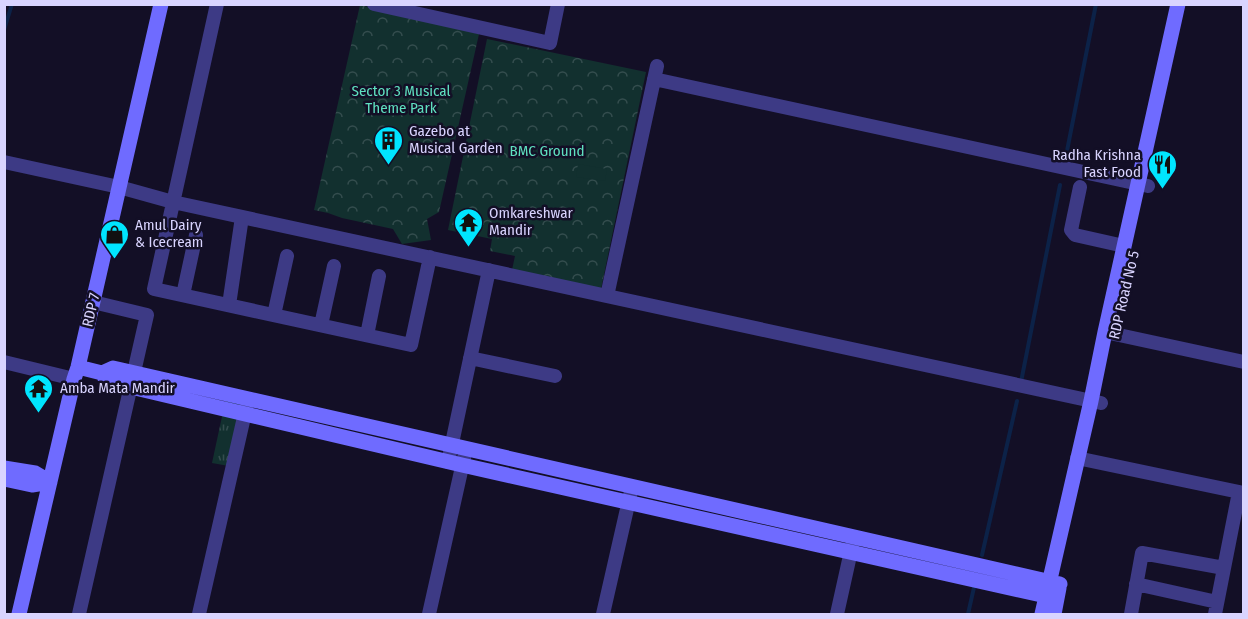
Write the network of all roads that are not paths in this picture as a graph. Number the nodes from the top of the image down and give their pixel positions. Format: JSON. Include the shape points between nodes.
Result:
{"nodes":[{"id":1,"x":161,"y":4,"type":"edge"},
{"id":2,"x":217,"y":4,"type":"edge"},
{"id":3,"x":374,"y":4,"type":"edge"},
{"id":4,"x":558,"y":4,"type":"edge"},
{"id":5,"x":1178,"y":4,"type":"edge"},
{"id":6,"x":1187,"y":4,"type":"edge"},
{"id":7,"x":4,"y":162,"type":"edge"},
{"id":8,"x":1144,"y":185,"type":"junction"},
{"id":9,"x":119,"y":187,"type":"junction"},
{"id":10,"x":1080,"y":187,"type":"dead end"},
{"id":11,"x":173,"y":202,"type":"junction"},
{"id":12,"x":242,"y":217,"type":"junction"},
{"id":13,"x":196,"y":235,"type":"dead end"},
{"id":14,"x":1124,"y":246,"type":"junction"},
{"id":15,"x":287,"y":256,"type":"dead end"},
{"id":16,"x":430,"y":258,"type":"junction"},
{"id":17,"x":334,"y":266,"type":"dead end"},
{"id":18,"x":489,"y":270,"type":"junction"},
{"id":19,"x":380,"y":276,"type":"dead end"},
{"id":20,"x":183,"y":295,"type":"junction"},
{"id":21,"x":607,"y":296,"type":"junction"},
{"id":22,"x":93,"y":302,"type":"junction"},
{"id":23,"x":229,"y":305,"type":"junction"},
{"id":24,"x":274,"y":315,"type":"junction"},
{"id":25,"x":321,"y":325,"type":"junction"},
{"id":26,"x":1110,"y":333,"type":"junction"},
{"id":27,"x":367,"y":335,"type":"junction"},
{"id":28,"x":470,"y":358,"type":"junction"},
{"id":29,"x":4,"y":362,"type":"edge"},
{"id":30,"x":1244,"y":362,"type":"edge"},
{"id":31,"x":76,"y":373,"type":"junction"},
{"id":32,"x":555,"y":376,"type":"dead end"},
{"id":33,"x":133,"y":380,"type":"junction"},
{"id":34,"x":1096,"y":402,"type":"junction"},
{"id":35,"x":247,"y":406,"type":"junction"},
{"id":36,"x":458,"y":447,"type":"junction"},
{"id":37,"x":1082,"y":459,"type":"junction"},
{"id":38,"x":455,"y":463,"type":"junction"},
{"id":39,"x":4,"y":468,"type":"edge"},
{"id":40,"x":4,"y":479,"type":"edge"},
{"id":41,"x":50,"y":482,"type":"junction"},
{"id":42,"x":632,"y":487,"type":"junction"},
{"id":43,"x":1241,"y":493,"type":"edge"},
{"id":44,"x":628,"y":503,"type":"junction"},
{"id":45,"x":852,"y":545,"type":"junction"},
{"id":46,"x":1224,"y":568,"type":"junction"},
{"id":47,"x":1136,"y":584,"type":"junction"},
{"id":48,"x":1053,"y":590,"type":"junction"},
{"id":49,"x":1216,"y":608,"type":"edge"},
{"id":50,"x":19,"y":615,"type":"edge"},
{"id":51,"x":79,"y":615,"type":"edge"},
{"id":52,"x":199,"y":615,"type":"edge"},
{"id":53,"x":429,"y":615,"type":"edge"},
{"id":54,"x":603,"y":615,"type":"edge"},
{"id":55,"x":837,"y":615,"type":"edge"},
{"id":56,"x":1042,"y":615,"type":"edge"},
{"id":57,"x":1054,"y":615,"type":"edge"},
{"id":58,"x":1131,"y":615,"type":"edge"}],
"edges":[{"from":1,"to":9,"type":"street","name":"RDP 7"},
{"from":2,"to":11,"type":"street"},
{"from":3,"to":4,"type":"street","via":[[550,43]]},
{"from":5,"to":8,"type":"street","name":"RDP Road No 5"},
{"from":6,"to":8,"type":"street","name":"RDP Road No 5"},
{"from":7,"to":9,"type":"street"},
{"from":8,"to":14,"type":"street","name":"RDP Road No 5"},
{"from":8,"to":21,"type":"street","via":[[656,72]]},
{"from":8,"to":26,"type":"street","name":"RDP Road No 5"},
{"from":9,"to":11,"type":"street"},
{"from":9,"to":22,"type":"street","name":"RDP 7"},
{"from":10,"to":14,"type":"street","via":[[1071,230],[1075,235]]},
{"from":11,"to":12,"type":"street"},
{"from":11,"to":20,"type":"street","via":[[154,289]]},
{"from":12,"to":16,"type":"street"},
{"from":12,"to":23,"type":"street"},
{"from":13,"to":20,"type":"street"},
{"from":14,"to":26,"type":"street","name":"RDP Road No 5"},
{"from":15,"to":24,"type":"street"},
{"from":16,"to":18,"type":"street"},
{"from":16,"to":27,"type":"street","via":[[411,345]]},
{"from":17,"to":25,"type":"street"},
{"from":18,"to":21,"type":"street"},
{"from":18,"to":28,"type":"street"},
{"from":19,"to":27,"type":"street"},
{"from":20,"to":23,"type":"street"},
{"from":21,"to":34,"type":"street"},
{"from":22,"to":31,"type":"street","name":"RDP 7"},
{"from":22,"to":33,"type":"street","via":[[147,315]]},
{"from":23,"to":24,"type":"street"},
{"from":24,"to":25,"type":"street"},
{"from":25,"to":27,"type":"street"},
{"from":26,"to":30,"type":"street"},
{"from":26,"to":34,"type":"street","name":"RDP Road No 5"},
{"from":28,"to":32,"type":"street"},
{"from":28,"to":36,"type":"street"},
{"from":29,"to":31,"type":"street"},
{"from":31,"to":33,"type":"street","via":[[102,373],[106,381]]},
{"from":31,"to":41,"type":"street","name":"RDP 7"},
{"from":33,"to":35,"type":"street"},
{"from":33,"to":51,"type":"street"},
{"from":34,"to":37,"type":"street","name":"RDP Road No 5"},
{"from":35,"to":36,"type":"street"},
{"from":35,"to":38,"type":"street"},
{"from":35,"to":52,"type":"street"},
{"from":36,"to":38,"type":"street"},
{"from":36,"to":42,"type":"street"},
{"from":37,"to":43,"type":"street"},
{"from":37,"to":48,"type":"street","name":"RDP Road No 5"},
{"from":38,"to":44,"type":"street"},
{"from":38,"to":53,"type":"street"},
{"from":39,"to":41,"type":"street","via":[[35,474]]},
{"from":40,"to":41,"type":"street","via":[[32,485]]},
{"from":41,"to":50,"type":"street","name":"RDP 7"},
{"from":42,"to":44,"type":"street"},
{"from":42,"to":45,"type":"street"},
{"from":43,"to":46,"type":"street"},
{"from":44,"to":45,"type":"street"},
{"from":44,"to":54,"type":"street"},
{"from":45,"to":48,"type":"street"},
{"from":45,"to":55,"type":"street"},
{"from":46,"to":47,"type":"street","via":[[1142,553]]},
{"from":46,"to":49,"type":"street"},
{"from":47,"to":49,"type":"street"},
{"from":47,"to":58,"type":"street"},
{"from":48,"to":56,"type":"street"},
{"from":48,"to":57,"type":"street"}]}
